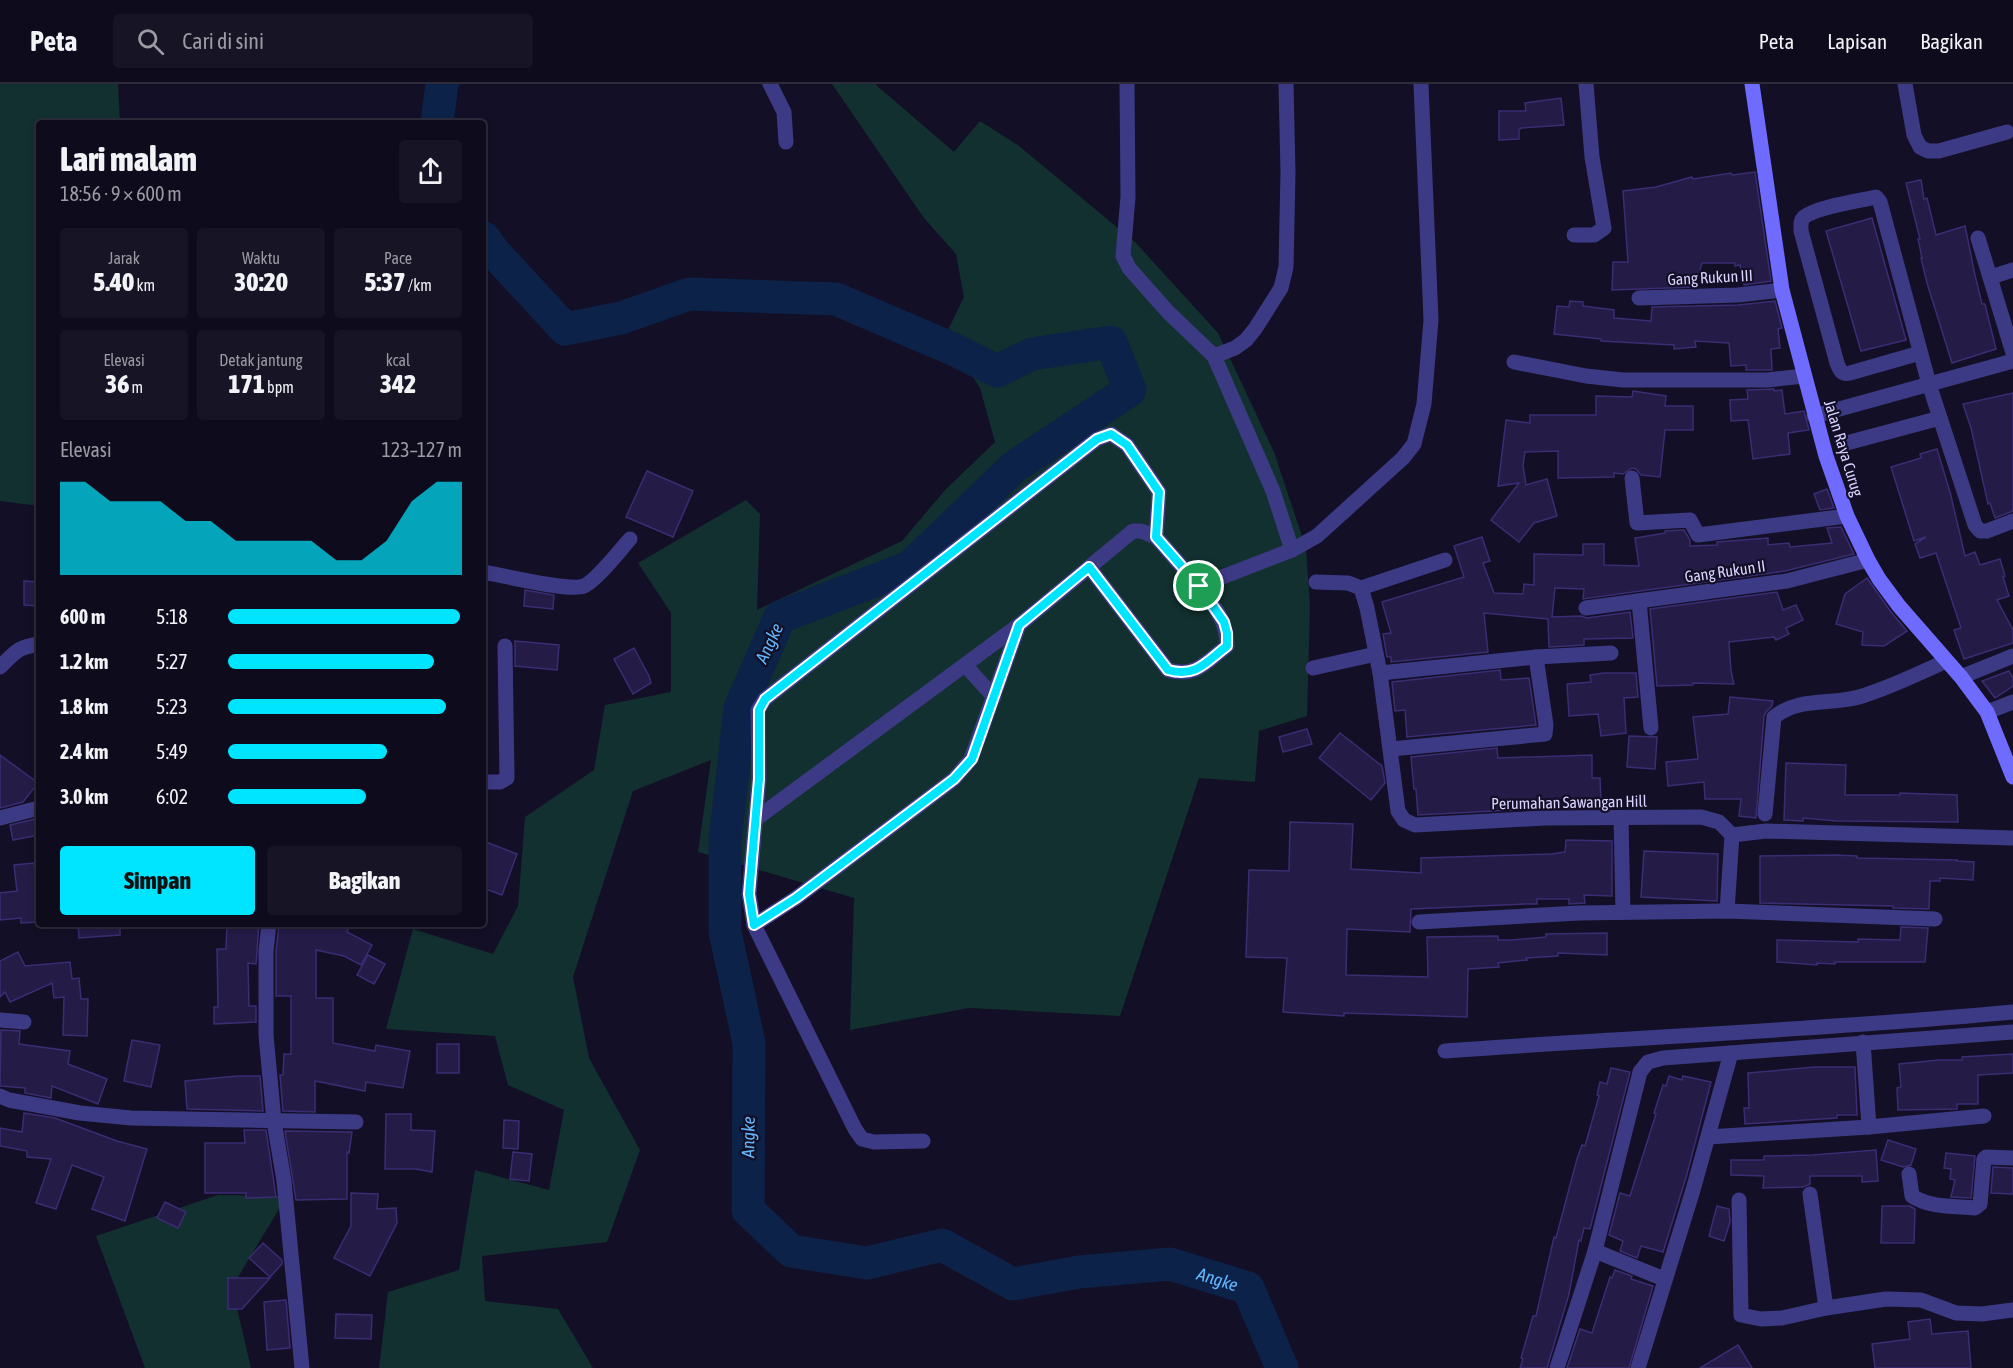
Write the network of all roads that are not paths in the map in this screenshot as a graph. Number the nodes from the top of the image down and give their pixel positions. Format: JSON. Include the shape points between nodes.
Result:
{"nodes":[{"id":1,"x":770,"y":84,"type":"edge"},
{"id":2,"x":1127,"y":84,"type":"edge"},
{"id":3,"x":1286,"y":84,"type":"edge"},
{"id":4,"x":1421,"y":84,"type":"edge"},
{"id":5,"x":1586,"y":84,"type":"edge"},
{"id":6,"x":1752,"y":84,"type":"edge"},
{"id":7,"x":1905,"y":84,"type":"edge"},
{"id":8,"x":2007,"y":132,"type":"dead end"},
{"id":9,"x":786,"y":142,"type":"dead end"},
{"id":10,"x":1574,"y":235,"type":"dead end"},
{"id":11,"x":1978,"y":238,"type":"dead end"},
{"id":12,"x":2013,"y":270,"type":"edge"},
{"id":13,"x":1991,"y":276,"type":"junction"},
{"id":14,"x":1782,"y":290,"type":"junction"},
{"id":15,"x":1639,"y":298,"type":"dead end"},
{"id":16,"x":2013,"y":353,"type":"edge"},
{"id":17,"x":1920,"y":354,"type":"junction"},
{"id":18,"x":1214,"y":356,"type":"junction"},
{"id":19,"x":2013,"y":361,"type":"edge"},
{"id":20,"x":1514,"y":362,"type":"dead end"},
{"id":21,"x":1804,"y":376,"type":"junction"},
{"id":22,"x":1929,"y":384,"type":"junction"},
{"id":23,"x":1814,"y":416,"type":"junction"},
{"id":24,"x":1940,"y":418,"type":"junction"},
{"id":25,"x":1843,"y":444,"type":"dead end"},
{"id":26,"x":1632,"y":478,"type":"dead end"},
{"id":27,"x":1847,"y":516,"type":"junction"},
{"id":28,"x":2013,"y":521,"type":"edge"},
{"id":29,"x":1156,"y":537,"type":"junction"},
{"id":30,"x":630,"y":539,"type":"dead end"},
{"id":31,"x":1292,"y":550,"type":"junction"},
{"id":32,"x":1445,"y":560,"type":"dead end"},
{"id":33,"x":1868,"y":560,"type":"junction"},
{"id":34,"x":1089,"y":567,"type":"junction"},
{"id":35,"x":486,"y":573,"type":"edge"},
{"id":36,"x":1316,"y":582,"type":"dead end"},
{"id":37,"x":1199,"y":586,"type":"junction"},
{"id":38,"x":1361,"y":588,"type":"junction"},
{"id":39,"x":1639,"y":601,"type":"junction"},
{"id":40,"x":1586,"y":608,"type":"dead end"},
{"id":41,"x":1019,"y":625,"type":"junction"},
{"id":42,"x":36,"y":645,"type":"edge"},
{"id":43,"x":506,"y":646,"type":"dead end"},
{"id":44,"x":1611,"y":653,"type":"dead end"},
{"id":45,"x":1376,"y":654,"type":"junction"},
{"id":46,"x":2013,"y":656,"type":"edge"},
{"id":47,"x":1536,"y":657,"type":"junction"},
{"id":48,"x":1946,"y":661,"type":"junction"},
{"id":49,"x":964,"y":665,"type":"junction"},
{"id":50,"x":0,"y":667,"type":"edge"},
{"id":51,"x":1313,"y":668,"type":"dead end"},
{"id":52,"x":1380,"y":673,"type":"junction"},
{"id":53,"x":1961,"y":677,"type":"junction"},
{"id":54,"x":994,"y":697,"type":"junction"},
{"id":55,"x":2013,"y":702,"type":"edge"},
{"id":56,"x":1987,"y":712,"type":"junction"},
{"id":57,"x":1651,"y":728,"type":"dead end"},
{"id":58,"x":1391,"y":749,"type":"junction"},
{"id":59,"x":2013,"y":777,"type":"edge"},
{"id":60,"x":486,"y":782,"type":"edge"},
{"id":61,"x":36,"y":809,"type":"edge"},
{"id":62,"x":1765,"y":814,"type":"dead end"},
{"id":63,"x":0,"y":818,"type":"edge"},
{"id":64,"x":757,"y":818,"type":"junction"},
{"id":65,"x":1621,"y":818,"type":"junction"},
{"id":66,"x":1732,"y":835,"type":"junction"},
{"id":67,"x":2013,"y":838,"type":"edge"},
{"id":68,"x":1727,"y":911,"type":"junction"},
{"id":69,"x":1623,"y":912,"type":"junction"},
{"id":70,"x":1935,"y":919,"type":"dead end"},
{"id":71,"x":1419,"y":922,"type":"dead end"},
{"id":72,"x":754,"y":925,"type":"junction"},
{"id":73,"x":269,"y":927,"type":"edge"},
{"id":74,"x":2013,"y":1012,"type":"edge"},
{"id":75,"x":0,"y":1020,"type":"edge"},
{"id":76,"x":24,"y":1022,"type":"dead end"},
{"id":77,"x":2013,"y":1032,"type":"edge"},
{"id":78,"x":1863,"y":1042,"type":"junction"},
{"id":79,"x":1445,"y":1051,"type":"dead end"},
{"id":80,"x":1731,"y":1053,"type":"junction"},
{"id":81,"x":0,"y":1096,"type":"edge"},
{"id":82,"x":1984,"y":1116,"type":"dead end"},
{"id":83,"x":274,"y":1121,"type":"junction"},
{"id":84,"x":356,"y":1122,"type":"dead end"},
{"id":85,"x":1869,"y":1127,"type":"junction"},
{"id":86,"x":1708,"y":1137,"type":"junction"},
{"id":87,"x":923,"y":1140,"type":"dead end"},
{"id":88,"x":2013,"y":1158,"type":"edge"},
{"id":89,"x":1909,"y":1174,"type":"dead end"},
{"id":90,"x":1810,"y":1194,"type":"dead end"},
{"id":91,"x":1739,"y":1200,"type":"dead end"},
{"id":92,"x":1595,"y":1251,"type":"junction"},
{"id":93,"x":1664,"y":1279,"type":"junction"},
{"id":94,"x":1826,"y":1308,"type":"junction"},
{"id":95,"x":2013,"y":1310,"type":"edge"},
{"id":96,"x":302,"y":1368,"type":"edge"},
{"id":97,"x":1557,"y":1368,"type":"edge"},
{"id":98,"x":1638,"y":1368,"type":"edge"}],
"edges":[{"from":1,"to":9,"type":"street","via":[[784,112]]},
{"from":2,"to":18,"type":"street","via":[[1128,197],[1122,256],[1168,312]]},
{"from":3,"to":18,"type":"street","via":[[1286,255],[1281,288],[1246,340]]},
{"from":4,"to":31,"type":"street","via":[[1431,320],[1424,404],[1414,444],[1404,458],[1317,536]]},
{"from":5,"to":10,"type":"street","via":[[1592,157],[1604,228],[1594,235]]},
{"from":6,"to":14,"type":"main road","name":"Jalan Raya Curug"},
{"from":7,"to":8,"type":"street","via":[[1914,135],[1920,147],[1928,151]]},
{"from":11,"to":13,"type":"street"},
{"from":12,"to":13,"type":"street"},
{"from":13,"to":16,"type":"street"},
{"from":14,"to":15,"type":"street","name":"Gang Rukun III"},
{"from":14,"to":21,"type":"main road","name":"Jalan Raya Curug"},
{"from":17,"to":17,"type":"street","via":[[1876,197],[1805,216],[1801,231],[1841,373]]},
{"from":17,"to":22,"type":"street"},
{"from":18,"to":31,"type":"street","via":[[1273,491]]},
{"from":19,"to":22,"type":"street"},
{"from":20,"to":21,"type":"street","via":[[1623,380],[1767,380]]},
{"from":21,"to":23,"type":"main road","name":"Jalan Raya Curug"},
{"from":22,"to":23,"type":"street"},
{"from":22,"to":24,"type":"street"},
{"from":23,"to":27,"type":"main road","name":"Jalan Raya Curug"},
{"from":24,"to":25,"type":"street"},
{"from":24,"to":28,"type":"street","via":[[1975,525],[1980,531],[1987,531]]},
{"from":26,"to":27,"type":"street","via":[[1637,523],[1690,520],[1698,535]]},
{"from":27,"to":33,"type":"main road","name":"Jalan Raya Curug"},
{"from":29,"to":34,"type":"street","via":[[1133,531]]},
{"from":29,"to":37,"type":"street"},
{"from":29,"to":64,"type":"street","via":[[1159,492],[1127,445],[1111,434],[1097,439],[765,699],[759,710]]},
{"from":30,"to":35,"type":"street","via":[[584,586],[567,587]]},
{"from":31,"to":37,"type":"street"},
{"from":32,"to":38,"type":"street"},
{"from":33,"to":39,"type":"street","name":"Gang Rukun II","via":[[1787,581]]},
{"from":33,"to":48,"type":"main road","name":"Jalan Raya Curug","via":[[1899,606]]},
{"from":34,"to":37,"type":"street","via":[[1168,670],[1180,674],[1193,672],[1227,646],[1224,622]]},
{"from":34,"to":41,"type":"street"},
{"from":36,"to":38,"type":"street","via":[[1348,583]]},
{"from":38,"to":45,"type":"street","name":"Perumahan Sawangan Hill"},
{"from":39,"to":40,"type":"street","name":"Gang Rukun II"},
{"from":39,"to":57,"type":"street"},
{"from":41,"to":49,"type":"street"},
{"from":41,"to":54,"type":"street"},
{"from":42,"to":50,"type":"street","via":[[14,652]]},
{"from":43,"to":60,"type":"street","via":[[507,778]]},
{"from":44,"to":47,"type":"street"},
{"from":45,"to":51,"type":"street"},
{"from":45,"to":52,"type":"street","name":"Perumahan Sawangan Hill"},
{"from":46,"to":53,"type":"street"},
{"from":47,"to":52,"type":"street"},
{"from":47,"to":58,"type":"street","via":[[1545,734]]},
{"from":48,"to":53,"type":"main road","name":"Jalan Raya Curug"},
{"from":48,"to":62,"type":"street","via":[[1857,698],[1796,705],[1774,717]]},
{"from":49,"to":54,"type":"street"},
{"from":49,"to":64,"type":"street"},
{"from":52,"to":58,"type":"street","name":"Perumahan Sawangan Hill"},
{"from":53,"to":56,"type":"main road","name":"Jalan Raya Curug"},
{"from":54,"to":72,"type":"street","via":[[972,759],[954,779]]},
{"from":55,"to":56,"type":"street"},
{"from":56,"to":59,"type":"main road","name":"Jalan Raya Curug"},
{"from":58,"to":65,"type":"street","name":"Perumahan Sawangan Hill","via":[[1398,811],[1404,820],[1415,825]]},
{"from":61,"to":63,"type":"street"},
{"from":64,"to":72,"type":"street","via":[[749,894]]},
{"from":65,"to":66,"type":"street","name":"Perumahan Sawangan Hill","via":[[1701,817],[1719,822]]},
{"from":65,"to":69,"type":"street"},
{"from":66,"to":67,"type":"street","via":[[1766,831]]},
{"from":66,"to":68,"type":"street"},
{"from":68,"to":69,"type":"street"},
{"from":68,"to":70,"type":"street"},
{"from":69,"to":71,"type":"street"},
{"from":72,"to":87,"type":"street","via":[[862,1139]]},
{"from":73,"to":83,"type":"street","via":[[266,1035]]},
{"from":74,"to":79,"type":"street"},
{"from":75,"to":76,"type":"street"},
{"from":77,"to":78,"type":"street"},
{"from":78,"to":80,"type":"street"},
{"from":78,"to":85,"type":"street"},
{"from":80,"to":86,"type":"street"},
{"from":80,"to":92,"type":"street","via":[[1663,1058],[1648,1062],[1640,1072]]},
{"from":81,"to":83,"type":"street","via":[[80,1113],[121,1117]]},
{"from":82,"to":85,"type":"street"},
{"from":83,"to":84,"type":"street"},
{"from":83,"to":96,"type":"street","via":[[284,1181]]},
{"from":85,"to":86,"type":"street"},
{"from":86,"to":93,"type":"street"},
{"from":88,"to":89,"type":"street","via":[[1986,1157],[1980,1204],[1975,1208],[1918,1200],[1912,1196]]},
{"from":90,"to":94,"type":"street"},
{"from":91,"to":94,"type":"street","via":[[1741,1315],[1782,1318]]},
{"from":92,"to":93,"type":"street"},
{"from":92,"to":97,"type":"street"},
{"from":93,"to":98,"type":"street"},
{"from":94,"to":95,"type":"street","via":[[1909,1299],[1956,1313]]}]}
